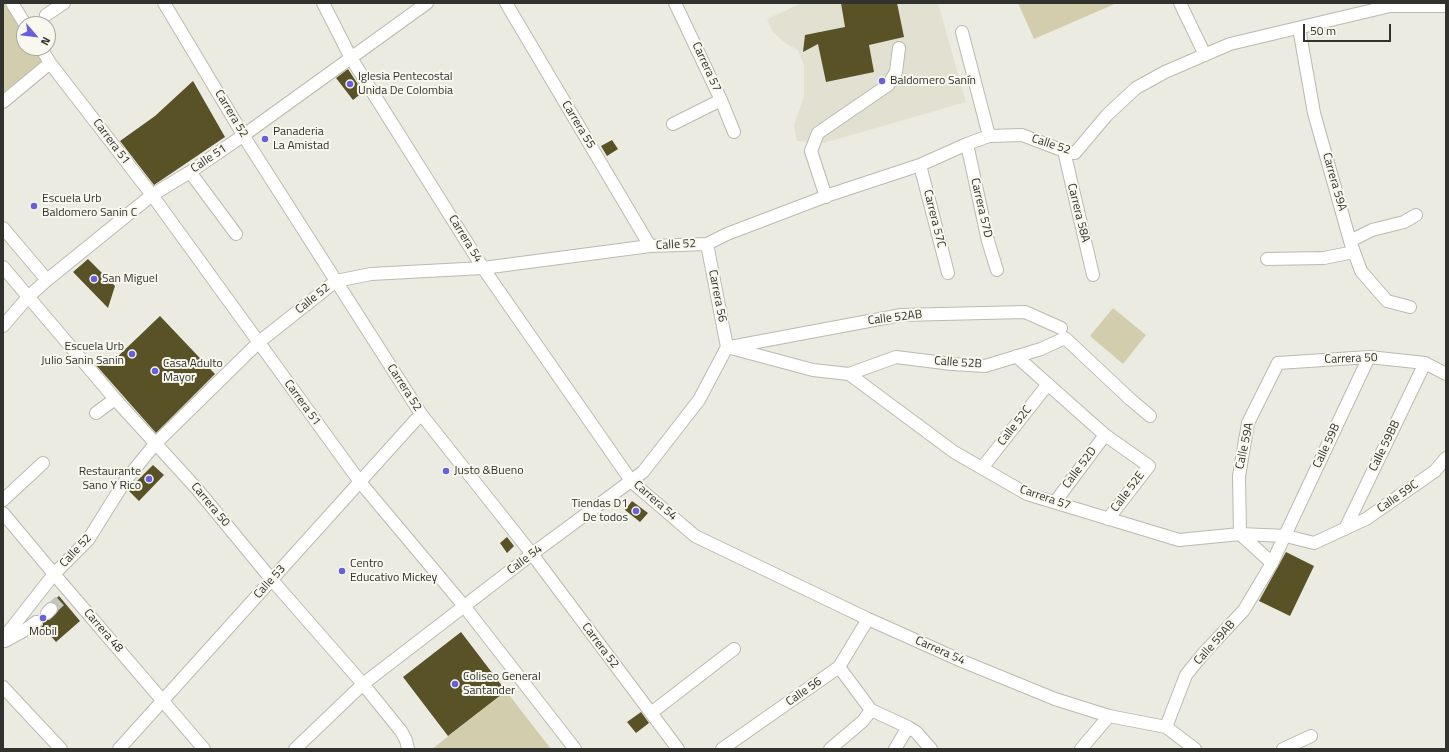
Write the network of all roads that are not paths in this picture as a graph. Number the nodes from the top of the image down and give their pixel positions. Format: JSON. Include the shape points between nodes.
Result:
{"nodes":[{"id":1,"x":12,"y":3,"type":"edge"},
{"id":2,"x":64,"y":3,"type":"edge"},
{"id":3,"x":164,"y":3,"type":"edge"},
{"id":4,"x":323,"y":3,"type":"edge"},
{"id":5,"x":427,"y":3,"type":"edge"},
{"id":6,"x":506,"y":3,"type":"edge"},
{"id":7,"x":675,"y":3,"type":"edge"},
{"id":8,"x":1180,"y":3,"type":"edge"},
{"id":9,"x":1441,"y":5,"type":"edge"},
{"id":10,"x":46,"y":15,"type":"dead end"},
{"id":11,"x":20,"y":16,"type":"edge"},
{"id":12,"x":1299,"y":28,"type":"junction"},
{"id":13,"x":962,"y":32,"type":"dead end"},
{"id":14,"x":899,"y":48,"type":"dead end"},
{"id":15,"x":1205,"y":55,"type":"junction"},
{"id":16,"x":46,"y":56,"type":"edge"},
{"id":17,"x":351,"y":58,"type":"junction"},
{"id":18,"x":50,"y":63,"type":"junction"},
{"id":19,"x":721,"y":100,"type":"junction"},
{"id":20,"x":3,"y":102,"type":"edge"},
{"id":21,"x":673,"y":124,"type":"dead end"},
{"id":22,"x":734,"y":132,"type":"dead end"},
{"id":23,"x":244,"y":135,"type":"junction"},
{"id":24,"x":989,"y":136,"type":"junction"},
{"id":25,"x":967,"y":144,"type":"junction"},
{"id":26,"x":1064,"y":151,"type":"junction"},
{"id":27,"x":920,"y":166,"type":"junction"},
{"id":28,"x":190,"y":172,"type":"junction"},
{"id":29,"x":152,"y":195,"type":"junction"},
{"id":30,"x":826,"y":197,"type":"junction"},
{"id":31,"x":1416,"y":215,"type":"dead end"},
{"id":32,"x":3,"y":228,"type":"edge"},
{"id":33,"x":236,"y":234,"type":"dead end"},
{"id":34,"x":707,"y":244,"type":"junction"},
{"id":35,"x":650,"y":246,"type":"junction"},
{"id":36,"x":1352,"y":246,"type":"junction"},
{"id":37,"x":1267,"y":259,"type":"dead end"},
{"id":38,"x":3,"y":267,"type":"edge"},
{"id":39,"x":483,"y":268,"type":"junction"},
{"id":40,"x":997,"y":270,"type":"dead end"},
{"id":41,"x":948,"y":273,"type":"dead end"},
{"id":42,"x":1093,"y":274,"type":"dead end"},
{"id":43,"x":47,"y":280,"type":"junction"},
{"id":44,"x":336,"y":280,"type":"junction"},
{"id":45,"x":28,"y":297,"type":"junction"},
{"id":46,"x":1410,"y":308,"type":"dead end"},
{"id":47,"x":3,"y":326,"type":"edge"},
{"id":48,"x":1063,"y":333,"type":"junction"},
{"id":49,"x":259,"y":342,"type":"junction"},
{"id":50,"x":727,"y":347,"type":"junction"},
{"id":51,"x":1016,"y":356,"type":"junction"},
{"id":52,"x":1368,"y":357,"type":"junction"},
{"id":53,"x":1278,"y":363,"type":"joint"},
{"id":54,"x":1425,"y":363,"type":"junction"},
{"id":55,"x":849,"y":374,"type":"junction"},
{"id":56,"x":1446,"y":374,"type":"edge"},
{"id":57,"x":1048,"y":384,"type":"junction"},
{"id":58,"x":115,"y":399,"type":"junction"},
{"id":59,"x":96,"y":413,"type":"dead end"},
{"id":60,"x":421,"y":414,"type":"junction"},
{"id":61,"x":1150,"y":416,"type":"dead end"},
{"id":62,"x":1105,"y":435,"type":"junction"},
{"id":63,"x":155,"y":444,"type":"junction"},
{"id":64,"x":1446,"y":458,"type":"edge"},
{"id":65,"x":43,"y":463,"type":"dead end"},
{"id":66,"x":982,"y":468,"type":"junction"},
{"id":67,"x":360,"y":482,"type":"junction"},
{"id":68,"x":632,"y":482,"type":"junction"},
{"id":69,"x":3,"y":500,"type":"edge"},
{"id":70,"x":1055,"y":502,"type":"junction"},
{"id":71,"x":3,"y":513,"type":"edge"},
{"id":72,"x":1108,"y":519,"type":"junction"},
{"id":73,"x":1345,"y":528,"type":"junction"},
{"id":74,"x":1240,"y":534,"type":"junction"},
{"id":75,"x":1286,"y":536,"type":"junction"},
{"id":76,"x":532,"y":554,"type":"junction"},
{"id":77,"x":1272,"y":563,"type":"junction"},
{"id":78,"x":54,"y":574,"type":"junction"},
{"id":79,"x":272,"y":580,"type":"junction"},
{"id":80,"x":64,"y":586,"type":"junction"},
{"id":81,"x":62,"y":599,"type":"tunnel mouth"},
{"id":82,"x":464,"y":606,"type":"junction"},
{"id":83,"x":868,"y":619,"type":"junction"},
{"id":84,"x":36,"y":622,"type":"dead end"},
{"id":85,"x":3,"y":641,"type":"edge"},
{"id":86,"x":734,"y":649,"type":"dead end"},
{"id":87,"x":839,"y":667,"type":"junction"},
{"id":88,"x":363,"y":684,"type":"junction"},
{"id":89,"x":3,"y":687,"type":"edge"},
{"id":90,"x":162,"y":700,"type":"junction"},
{"id":91,"x":871,"y":710,"type":"junction"},
{"id":92,"x":651,"y":713,"type":"junction"},
{"id":93,"x":1110,"y":716,"type":"junction"},
{"id":94,"x":908,"y":727,"type":"junction"},
{"id":95,"x":1166,"y":727,"type":"junction"},
{"id":96,"x":1311,"y":736,"type":"dead end"},
{"id":97,"x":61,"y":749,"type":"edge"},
{"id":98,"x":119,"y":749,"type":"edge"},
{"id":99,"x":204,"y":749,"type":"edge"},
{"id":100,"x":295,"y":749,"type":"edge"},
{"id":101,"x":408,"y":749,"type":"edge"},
{"id":102,"x":575,"y":749,"type":"edge"},
{"id":103,"x":678,"y":749,"type":"edge"},
{"id":104,"x":722,"y":749,"type":"edge"},
{"id":105,"x":830,"y":749,"type":"edge"},
{"id":106,"x":895,"y":749,"type":"edge"},
{"id":107,"x":931,"y":749,"type":"edge"},
{"id":108,"x":1081,"y":749,"type":"edge"},
{"id":109,"x":1195,"y":749,"type":"edge"},
{"id":110,"x":1283,"y":749,"type":"edge"}],
"edges":[{"from":1,"to":11,"type":"street"},
{"from":2,"to":10,"type":"street"},
{"from":3,"to":23,"type":"street","name":"Carrera 52"},
{"from":4,"to":17,"type":"street","name":"Carrera 54"},
{"from":5,"to":17,"type":"street","name":"Calle 51"},
{"from":6,"to":35,"type":"street","name":"Carrera 55"},
{"from":7,"to":19,"type":"street","name":"Carrera 57"},
{"from":8,"to":15,"type":"street"},
{"from":9,"to":12,"type":"street","name":"Calle 52","via":[[1390,6]]},
{"from":12,"to":15,"type":"street","name":"Calle 52","via":[[1230,44]]},
{"from":12,"to":36,"type":"street","name":"Carrera 59A","via":[[1314,113]]},
{"from":13,"to":24,"type":"street"},
{"from":14,"to":30,"type":"street","via":[[896,72],[888,85],[818,132],[811,151]]},
{"from":15,"to":26,"type":"street","name":"Calle 52","via":[[1136,88],[1107,115],[1075,153]]},
{"from":16,"to":18,"type":"street","name":"Carrera 51"},
{"from":17,"to":23,"type":"street","name":"Calle 51"},
{"from":17,"to":39,"type":"street","name":"Carrera 54"},
{"from":18,"to":20,"type":"street"},
{"from":18,"to":29,"type":"street","name":"Carrera 51"},
{"from":19,"to":21,"type":"street"},
{"from":19,"to":22,"type":"street","name":"Carrera 57"},
{"from":23,"to":28,"type":"street","name":"Calle 51"},
{"from":23,"to":44,"type":"street","name":"Carrera 52"},
{"from":24,"to":25,"type":"street","name":"Calle 52"},
{"from":24,"to":26,"type":"street","name":"Calle 52","via":[[1022,135]]},
{"from":25,"to":27,"type":"street","name":"Calle 52"},
{"from":25,"to":40,"type":"street","name":"Carrera 57D","via":[[988,241]]},
{"from":26,"to":42,"type":"street","name":"Carrera 58A"},
{"from":27,"to":30,"type":"street","name":"Calle 52"},
{"from":27,"to":41,"type":"street","name":"Carrera 57C"},
{"from":28,"to":29,"type":"street","name":"Calle 51"},
{"from":28,"to":33,"type":"street"},
{"from":29,"to":43,"type":"street","name":"Calle 51"},
{"from":29,"to":49,"type":"street","name":"Carrera 51"},
{"from":30,"to":34,"type":"street","name":"Calle 52"},
{"from":31,"to":36,"type":"street","via":[[1404,222],[1372,230]]},
{"from":32,"to":43,"type":"street"},
{"from":34,"to":35,"type":"street","name":"Calle 52"},
{"from":34,"to":50,"type":"street","name":"Carrera 56"},
{"from":35,"to":39,"type":"street","name":"Calle 52"},
{"from":36,"to":37,"type":"street","via":[[1324,258]]},
{"from":36,"to":46,"type":"street","name":"Carrera 59A","via":[[1362,271],[1387,301]]},
{"from":38,"to":45,"type":"street","name":"Carrera 50"},
{"from":39,"to":44,"type":"street","name":"Calle 52","via":[[371,274]]},
{"from":39,"to":68,"type":"street","name":"Carrera 54"},
{"from":43,"to":45,"type":"street","name":"Calle 51"},
{"from":44,"to":49,"type":"street","name":"Calle 52"},
{"from":44,"to":60,"type":"street","name":"Carrera 52"},
{"from":45,"to":47,"type":"street","name":"Calle 51"},
{"from":45,"to":58,"type":"street","name":"Carrera 50"},
{"from":48,"to":50,"type":"street","name":"Calle 52AB","via":[[1025,312],[901,315]]},
{"from":48,"to":51,"type":"street","name":"Calle 52B","via":[[1041,350]]},
{"from":48,"to":61,"type":"street","name":"Calle 52AB"},
{"from":49,"to":63,"type":"street","name":"Calle 52"},
{"from":49,"to":67,"type":"street","name":"Carrera 51"},
{"from":50,"to":55,"type":"street","via":[[813,370]]},
{"from":50,"to":68,"type":"street","name":"Calle 54","via":[[699,400],[643,472]]},
{"from":51,"to":55,"type":"street","name":"Calle 52B","via":[[985,366],[896,357]]},
{"from":51,"to":57,"type":"street"},
{"from":52,"to":53,"type":"street","name":"Carrera 50"},
{"from":52,"to":54,"type":"street","name":"Carrera 50"},
{"from":52,"to":75,"type":"street","name":"Calle 59B"},
{"from":53,"to":74,"type":"street","name":"Calle 59A","via":[[1248,423],[1239,476]]},
{"from":54,"to":56,"type":"street","name":"Carrera 50"},
{"from":54,"to":73,"type":"street","name":"Calle 59BB"},
{"from":55,"to":66,"type":"street","name":"Carrera 57","via":[[954,452]]},
{"from":57,"to":62,"type":"street"},
{"from":57,"to":66,"type":"street","name":"Calle 52C"},
{"from":58,"to":59,"type":"street"},
{"from":58,"to":63,"type":"street","name":"Carrera 50"},
{"from":60,"to":67,"type":"street","name":"Calle 53"},
{"from":60,"to":76,"type":"street","name":"Carrera 52"},
{"from":62,"to":70,"type":"street","name":"Calle 52D"},
{"from":62,"to":72,"type":"street","name":"Calle 52E","via":[[1149,466]]},
{"from":63,"to":78,"type":"street","name":"Calle 52","via":[[125,481],[88,540]]},
{"from":63,"to":79,"type":"street","name":"Carrera 50","via":[[197,489]]},
{"from":64,"to":73,"type":"street","name":"Calle 59C","via":[[1435,472],[1366,519]]},
{"from":65,"to":69,"type":"street"},
{"from":66,"to":70,"type":"street","name":"Carrera 57","via":[[1027,494]]},
{"from":67,"to":79,"type":"street","name":"Calle 53"},
{"from":67,"to":82,"type":"street","name":"Carrera 51"},
{"from":68,"to":76,"type":"street","name":"Calle 54"},
{"from":68,"to":83,"type":"street","name":"Carrera 54","via":[[695,536]]},
{"from":70,"to":72,"type":"street","name":"Carrera 57"},
{"from":71,"to":78,"type":"street","name":"Carrera 48"},
{"from":72,"to":74,"type":"street","name":"Carrera 57","via":[[1179,540]]},
{"from":73,"to":75,"type":"street","name":"Carrera 57","via":[[1314,543]]},
{"from":74,"to":75,"type":"street","name":"Carrera 57"},
{"from":74,"to":77,"type":"street"},
{"from":75,"to":77,"type":"street","name":"Calle 59AB"},
{"from":76,"to":82,"type":"street","name":"Calle 54"},
{"from":76,"to":92,"type":"street","name":"Carrera 52"},
{"from":77,"to":95,"type":"street","name":"Calle 59AB","via":[[1244,610],[1186,676]]},
{"from":78,"to":80,"type":"street","name":"Carrera 48"},
{"from":78,"to":85,"type":"street","name":"Calle 52"},
{"from":79,"to":88,"type":"street","name":"Carrera 50"},
{"from":79,"to":90,"type":"street","name":"Calle 53"},
{"from":80,"to":81,"type":"street"},
{"from":80,"to":90,"type":"street","name":"Carrera 48"},
{"from":82,"to":88,"type":"street","name":"Calle 54"},
{"from":82,"to":102,"type":"street","name":"Carrera 51"},
{"from":83,"to":87,"type":"street","name":"Calle 56"},
{"from":83,"to":93,"type":"street","name":"Carrera 54","via":[[1055,699]]},
{"from":84,"to":85,"type":"street"},
{"from":86,"to":92,"type":"street"},
{"from":87,"to":91,"type":"street"},
{"from":87,"to":104,"type":"street","name":"Calle 56"},
{"from":88,"to":100,"type":"street","name":"Calle 54"},
{"from":88,"to":101,"type":"street","name":"Carrera 50","via":[[401,731]]},
{"from":89,"to":97,"type":"street"},
{"from":90,"to":98,"type":"street","name":"Calle 53"},
{"from":90,"to":99,"type":"street","name":"Carrera 48"},
{"from":91,"to":94,"type":"street"},
{"from":91,"to":105,"type":"street","via":[[863,721]]},
{"from":92,"to":103,"type":"street","name":"Carrera 52"},
{"from":93,"to":95,"type":"street","name":"Carrera 54"},
{"from":93,"to":108,"type":"street"},
{"from":94,"to":106,"type":"street"},
{"from":94,"to":107,"type":"street"},
{"from":95,"to":109,"type":"street","name":"Carrera 54"},
{"from":96,"to":110,"type":"street"}]}
